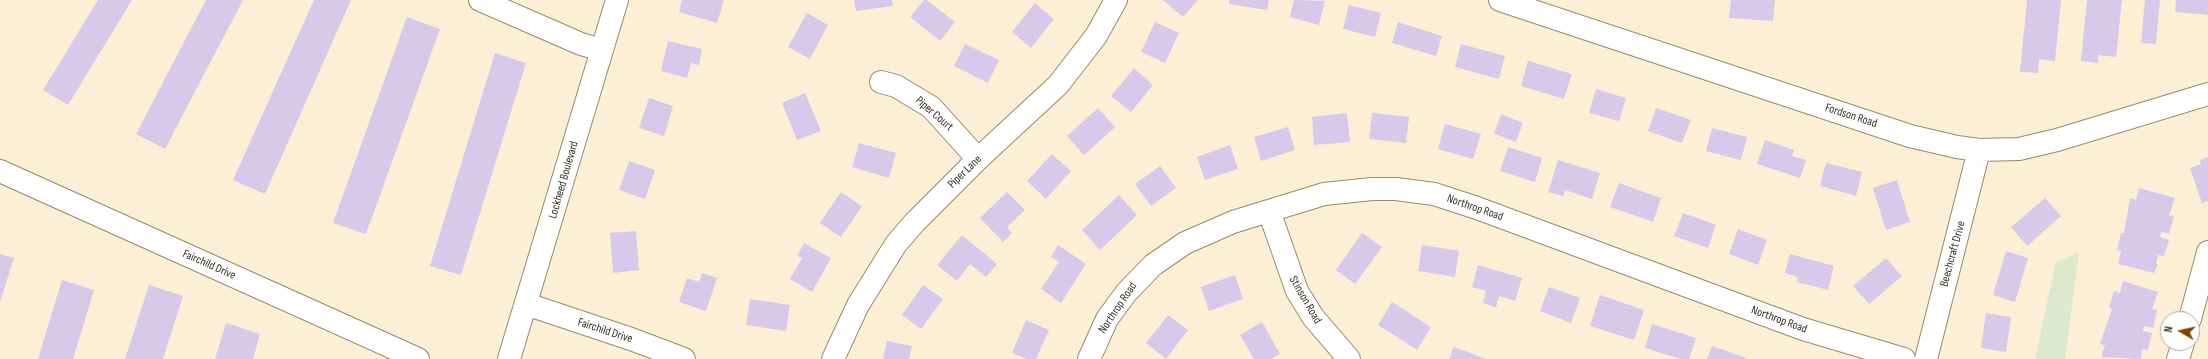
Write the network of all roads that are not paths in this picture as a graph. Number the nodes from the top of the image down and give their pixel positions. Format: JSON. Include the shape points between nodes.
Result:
{"nodes":[{"id":1,"x":480,"y":0,"type":"edge"},
{"id":2,"x":617,"y":0,"type":"edge"},
{"id":3,"x":1116,"y":0,"type":"edge"},
{"id":4,"x":1500,"y":0,"type":"edge"},
{"id":5,"x":602,"y":50,"type":"junction"},
{"id":6,"x":881,"y":82,"type":"dead end"},
{"id":7,"x":2208,"y":94,"type":"edge"},
{"id":8,"x":1979,"y":150,"type":"junction"},
{"id":9,"x":978,"y":159,"type":"junction"},
{"id":10,"x":0,"y":171,"type":"edge"},
{"id":11,"x":1269,"y":211,"type":"junction"},
{"id":12,"x":2208,"y":252,"type":"edge"},
{"id":13,"x":526,"y":304,"type":"junction"},
{"id":14,"x":2192,"y":311,"type":"edge"},
{"id":15,"x":418,"y":359,"type":"edge"},
{"id":16,"x":509,"y":359,"type":"edge"},
{"id":17,"x":684,"y":359,"type":"edge"},
{"id":18,"x":833,"y":359,"type":"edge"},
{"id":19,"x":1089,"y":359,"type":"edge"},
{"id":20,"x":1348,"y":359,"type":"edge"},
{"id":21,"x":1904,"y":359,"type":"edge"},
{"id":22,"x":1926,"y":359,"type":"edge"}],
"edges":[{"from":1,"to":5,"type":"street","via":[[581,44]]},
{"from":2,"to":5,"type":"street","name":"Lockheed Boulevard"},
{"from":3,"to":9,"type":"street","name":"Piper Lane","via":[[1096,36],[1058,85]]},
{"from":4,"to":8,"type":"street","name":"Fordson Road","via":[[1910,136]]},
{"from":5,"to":13,"type":"street","name":"Lockheed Boulevard"},
{"from":6,"to":9,"type":"street","name":"Piper Court","via":[[896,86],[931,108]]},
{"from":7,"to":8,"type":"street","name":"Fordson Road","via":[[2025,147]]},
{"from":8,"to":22,"type":"street","name":"Beechcraft Drive"},
{"from":9,"to":18,"type":"street","name":"Piper Lane","via":[[896,244],[858,305]]},
{"from":10,"to":15,"type":"street","name":"Fairchild Drive"},
{"from":11,"to":19,"type":"street","name":"Northrop Road","via":[[1210,230],[1153,264],[1126,293],[1107,320]]},
{"from":11,"to":20,"type":"street","name":"Stinson Road","via":[[1297,291],[1317,323]]},
{"from":11,"to":21,"type":"street","name":"Northrop Road","via":[[1324,194],[1354,190],[1396,189],[1434,194],[1803,330]]},
{"from":12,"to":14,"type":"street"},
{"from":13,"to":16,"type":"street","name":"Lockheed Boulevard"},
{"from":13,"to":17,"type":"street","name":"Fairchild Drive"}]}
